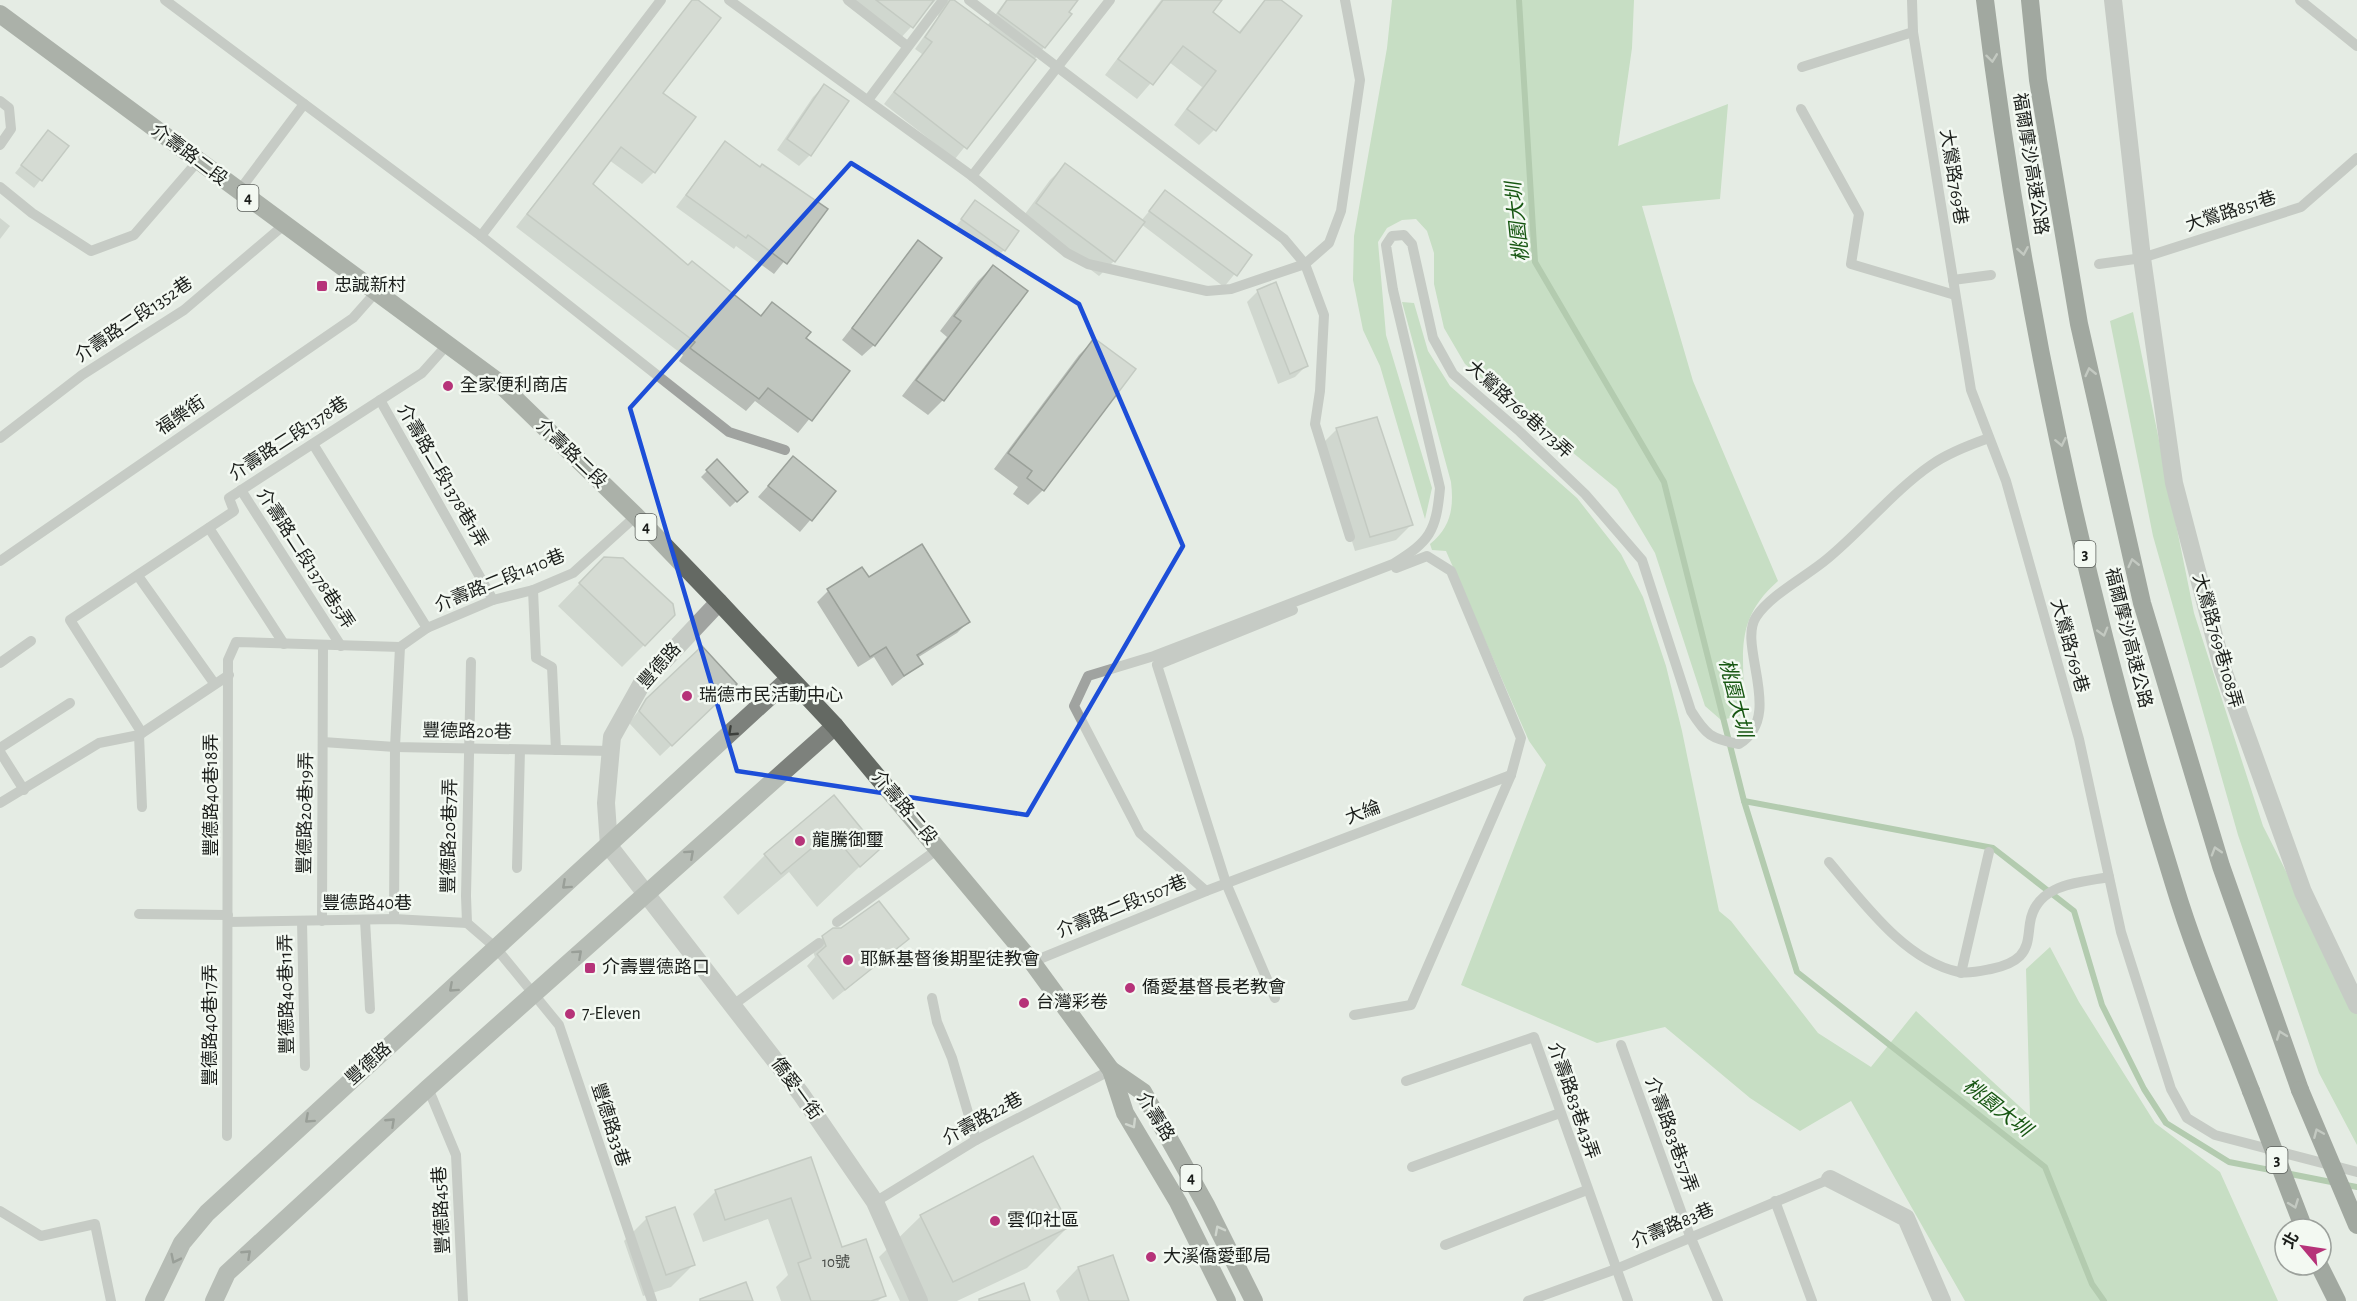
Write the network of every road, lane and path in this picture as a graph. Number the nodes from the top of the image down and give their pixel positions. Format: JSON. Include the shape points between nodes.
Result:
{"nodes":[{"id":1,"x":165,"y":0,"type":"edge"},
{"id":2,"x":661,"y":0,"type":"edge"},
{"id":3,"x":729,"y":0,"type":"edge"},
{"id":4,"x":848,"y":0,"type":"edge"},
{"id":5,"x":943,"y":0,"type":"edge"},
{"id":6,"x":969,"y":0,"type":"edge"},
{"id":7,"x":1110,"y":0,"type":"edge"},
{"id":8,"x":1345,"y":0,"type":"edge"},
{"id":9,"x":1912,"y":0,"type":"edge"},
{"id":10,"x":1985,"y":0,"type":"edge"},
{"id":11,"x":2030,"y":0,"type":"edge"},
{"id":12,"x":2113,"y":0,"type":"edge"},
{"id":13,"x":2300,"y":0,"type":"edge"},
{"id":14,"x":0,"y":14,"type":"edge"},
{"id":15,"x":1913,"y":32,"type":"junction"},
{"id":16,"x":907,"y":46,"type":"junction"},
{"id":17,"x":2357,"y":46,"type":"edge"},
{"id":18,"x":1802,"y":67,"type":"dead end"},
{"id":19,"x":1057,"y":68,"type":"junction"},
{"id":20,"x":868,"y":100,"type":"junction"},
{"id":21,"x":0,"y":101,"type":"edge"},
{"id":22,"x":304,"y":104,"type":"junction"},
{"id":23,"x":1800,"y":109,"type":"dead end"},
{"id":24,"x":0,"y":145,"type":"edge"},
{"id":25,"x":2357,"y":158,"type":"edge"},
{"id":26,"x":198,"y":161,"type":"junction"},
{"id":27,"x":972,"y":176,"type":"junction"},
{"id":28,"x":0,"y":187,"type":"edge"},
{"id":29,"x":239,"y":191,"type":"junction"},
{"id":30,"x":284,"y":225,"type":"junction"},
{"id":31,"x":481,"y":236,"type":"junction"},
{"id":32,"x":2142,"y":258,"type":"junction"},
{"id":33,"x":1305,"y":264,"type":"junction"},
{"id":34,"x":2098,"y":264,"type":"dead end"},
{"id":35,"x":1991,"y":275,"type":"dead end"},
{"id":36,"x":1953,"y":280,"type":"junction"},
{"id":37,"x":376,"y":292,"type":"junction"},
{"id":38,"x":1955,"y":295,"type":"junction"},
{"id":39,"x":447,"y":345,"type":"junction"},
{"id":40,"x":380,"y":400,"type":"junction"},
{"id":41,"x":0,"y":438,"type":"edge"},
{"id":42,"x":1989,"y":438,"type":"junction"},
{"id":43,"x":312,"y":444,"type":"junction"},
{"id":44,"x":785,"y":450,"type":"dead end"},
{"id":45,"x":241,"y":490,"type":"junction"},
{"id":46,"x":636,"y":516,"type":"junction"},
{"id":47,"x":208,"y":528,"type":"junction"},
{"id":48,"x":1350,"y":537,"type":"dead end"},
{"id":49,"x":0,"y":561,"type":"edge"},
{"id":50,"x":138,"y":576,"type":"junction"},
{"id":51,"x":533,"y":590,"type":"junction"},
{"id":52,"x":493,"y":600,"type":"junction"},
{"id":53,"x":718,"y":602,"type":"junction"},
{"id":54,"x":427,"y":628,"type":"junction"},
{"id":55,"x":31,"y":641,"type":"dead end"},
{"id":56,"x":284,"y":644,"type":"junction"},
{"id":57,"x":323,"y":645,"type":"junction"},
{"id":58,"x":341,"y":646,"type":"junction"},
{"id":59,"x":400,"y":647,"type":"junction"},
{"id":60,"x":471,"y":662,"type":"dead end"},
{"id":61,"x":0,"y":663,"type":"edge"},
{"id":62,"x":229,"y":675,"type":"junction"},
{"id":63,"x":790,"y":678,"type":"junction"},
{"id":64,"x":214,"y":683,"type":"junction"},
{"id":65,"x":70,"y":703,"type":"dead end"},
{"id":66,"x":835,"y":726,"type":"junction"},
{"id":67,"x":141,"y":734,"type":"junction"},
{"id":68,"x":323,"y":742,"type":"junction"},
{"id":69,"x":395,"y":747,"type":"junction"},
{"id":70,"x":0,"y":750,"type":"edge"},
{"id":71,"x":468,"y":750,"type":"junction"},
{"id":72,"x":520,"y":750,"type":"junction"},
{"id":73,"x":556,"y":750,"type":"junction"},
{"id":74,"x":611,"y":751,"type":"junction"},
{"id":75,"x":1511,"y":775,"type":"junction"},
{"id":76,"x":24,"y":790,"type":"junction"},
{"id":77,"x":0,"y":803,"type":"edge"},
{"id":78,"x":142,"y":807,"type":"dead end"},
{"id":79,"x":609,"y":846,"type":"junction"},
{"id":80,"x":938,"y":849,"type":"junction"},
{"id":81,"x":1989,"y":852,"type":"dead end"},
{"id":82,"x":1829,"y":862,"type":"dead end"},
{"id":83,"x":517,"y":867,"type":"dead end"},
{"id":84,"x":2109,"y":877,"type":"junction"},
{"id":85,"x":1226,"y":883,"type":"junction"},
{"id":86,"x":1206,"y":891,"type":"junction"},
{"id":87,"x":647,"y":893,"type":"junction"},
{"id":88,"x":139,"y":914,"type":"dead end"},
{"id":89,"x":228,"y":918,"type":"junction"},
{"id":90,"x":394,"y":919,"type":"junction"},
{"id":91,"x":365,"y":920,"type":"junction"},
{"id":92,"x":302,"y":921,"type":"junction"},
{"id":93,"x":322,"y":921,"type":"junction"},
{"id":94,"x":837,"y":922,"type":"dead end"},
{"id":95,"x":468,"y":923,"type":"junction"},
{"id":96,"x":819,"y":944,"type":"dead end"},
{"id":97,"x":496,"y":948,"type":"junction"},
{"id":98,"x":1032,"y":962,"type":"junction"},
{"id":99,"x":1961,"y":973,"type":"junction"},
{"id":100,"x":534,"y":992,"type":"junction"},
{"id":101,"x":932,"y":998,"type":"dead end"},
{"id":102,"x":1275,"y":998,"type":"dead end"},
{"id":103,"x":733,"y":1005,"type":"junction"},
{"id":104,"x":2357,"y":1005,"type":"edge"},
{"id":105,"x":370,"y":1010,"type":"dead end"},
{"id":106,"x":1354,"y":1015,"type":"dead end"},
{"id":107,"x":1621,"y":1045,"type":"dead end"},
{"id":108,"x":305,"y":1066,"type":"dead end"},
{"id":109,"x":1111,"y":1070,"type":"junction"},
{"id":110,"x":1406,"y":1080,"type":"dead end"},
{"id":111,"x":428,"y":1088,"type":"junction"},
{"id":112,"x":1560,"y":1113,"type":"junction"},
{"id":113,"x":227,"y":1136,"type":"dead end"},
{"id":114,"x":976,"y":1140,"type":"junction"},
{"id":115,"x":1412,"y":1167,"type":"dead end"},
{"id":116,"x":2357,"y":1172,"type":"edge"},
{"id":117,"x":1830,"y":1179,"type":"joint"},
{"id":118,"x":1587,"y":1190,"type":"junction"},
{"id":119,"x":1775,"y":1201,"type":"junction"},
{"id":120,"x":875,"y":1202,"type":"junction"},
{"id":121,"x":0,"y":1212,"type":"edge"},
{"id":122,"x":2299,"y":1217,"type":"edge"},
{"id":123,"x":2357,"y":1225,"type":"edge"},
{"id":124,"x":1690,"y":1236,"type":"junction"},
{"id":125,"x":1445,"y":1245,"type":"dead end"},
{"id":126,"x":1616,"y":1269,"type":"junction"},
{"id":127,"x":2325,"y":1277,"type":"edge"},
{"id":128,"x":1531,"y":1300,"type":"edge"},
{"id":129,"x":111,"y":1301,"type":"edge"},
{"id":130,"x":154,"y":1301,"type":"edge"},
{"id":131,"x":214,"y":1301,"type":"edge"},
{"id":132,"x":463,"y":1301,"type":"edge"},
{"id":133,"x":652,"y":1301,"type":"edge"},
{"id":134,"x":919,"y":1301,"type":"edge"},
{"id":135,"x":1227,"y":1301,"type":"edge"},
{"id":136,"x":1254,"y":1301,"type":"edge"},
{"id":137,"x":1628,"y":1301,"type":"edge"},
{"id":138,"x":1718,"y":1301,"type":"edge"},
{"id":139,"x":1812,"y":1301,"type":"edge"},
{"id":140,"x":1942,"y":1301,"type":"edge"},
{"id":141,"x":2337,"y":1301,"type":"edge"}],
"edges":[{"from":1,"to":22,"type":"lane"},
{"from":2,"to":31,"type":"lane"},
{"from":3,"to":20,"type":"lane"},
{"from":4,"to":16,"type":"lane"},
{"from":5,"to":16,"type":"lane"},
{"from":6,"to":19,"type":"lane"},
{"from":7,"to":19,"type":"lane"},
{"from":8,"to":33,"type":"lane","via":[[1360,80],[1341,211],[1329,243]]},
{"from":9,"to":15,"type":"lane","name":"大鶯路769巷"},
{"from":10,"to":122,"type":"highway","name":"福爾摩沙高速公路","number":"3","one_way":true,"bridge":true,"via":[[1996,91],[2036,329],[2099,619],[2174,886]]},
{"from":123,"to":11,"type":"highway","name":"福爾摩沙高速公路","one_way":true,"bridge":true,"via":[[2300,1090],[2221,866],[2142,603],[2079,324],[2038,80]]},
{"from":12,"to":32,"type":"street","name":"大鶯路769巷108弄"},
{"from":13,"to":17,"type":"lane"},
{"from":14,"to":26,"type":"main road","name":"介壽路二段","number":"4"},
{"from":15,"to":18,"type":"lane"},
{"from":15,"to":36,"type":"lane","name":"大鶯路769巷"},
{"from":16,"to":20,"type":"lane"},
{"from":19,"to":27,"type":"lane"},
{"from":19,"to":33,"type":"lane","via":[[1284,239]]},
{"from":20,"to":27,"type":"lane"},
{"from":21,"to":24,"type":"lane","via":[[9,108],[11,129]]},
{"from":22,"to":29,"type":"lane"},
{"from":22,"to":31,"type":"lane"},
{"from":23,"to":38,"type":"lane","via":[[1860,214],[1851,264]]},
{"from":25,"to":32,"type":"lane","name":"大鶯路851巷","via":[[2301,207]]},
{"from":26,"to":28,"type":"lane","via":[[134,236],[91,251]]},
{"from":26,"to":29,"type":"main road","name":"介壽路二段","number":"4"},
{"from":27,"to":33,"type":"lane","via":[[1066,253],[1088,264],[1207,291],[1231,289]]},
{"from":29,"to":30,"type":"main road","name":"介壽路二段","number":"4"},
{"from":30,"to":37,"type":"main road","name":"介壽路二段","number":"4"},
{"from":30,"to":41,"type":"lane","name":"介壽路二段1352巷","via":[[184,310],[82,375]]},
{"from":31,"to":44,"type":"lane","via":[[729,432]]},
{"from":32,"to":34,"type":"lane","name":"大鶯路851巷"},
{"from":32,"to":104,"type":"street","name":"大鶯路769巷108弄","via":[[2174,483],[2223,670],[2303,892]]},
{"from":33,"to":48,"type":"lane","via":[[1324,315],[1315,424]]},
{"from":35,"to":36,"type":"lane"},
{"from":36,"to":38,"type":"lane","name":"大鶯路769巷"},
{"from":37,"to":39,"type":"main road","name":"介壽路二段","number":"4"},
{"from":37,"to":49,"type":"lane","name":"福樂街","via":[[353,318]]},
{"from":38,"to":42,"type":"lane","name":"大鶯路769巷","via":[[1971,390]]},
{"from":39,"to":40,"type":"lane","name":"介壽路二段1378巷","via":[[422,373]]},
{"from":39,"to":46,"type":"main road","name":"介壽路二段","number":"4","via":[[497,381]]},
{"from":40,"to":43,"type":"lane","name":"介壽路二段1378巷"},
{"from":40,"to":52,"type":"lane","name":"介壽路二段1378巷1弄"},
{"from":42,"to":84,"type":"lane","name":"大鶯路769巷","via":[[2006,482],[2079,739]]},
{"from":42,"to":86,"type":"lane","name":"大鶯路769巷173弄","via":[[1931,465],[1828,559],[1756,617],[1751,633],[1760,692],[1757,717],[1749,738],[1740,744],[1720,741],[1705,733],[1691,711],[1642,560],[1585,494],[1453,374],[1433,338],[1412,244],[1404,235],[1392,236],[1386,245],[1393,290],[1440,488],[1430,535],[1417,549],[1392,564],[1154,656],[1088,676],[1074,706],[1140,833]]},
{"from":43,"to":45,"type":"lane","name":"介壽路二段1378巷"},
{"from":43,"to":54,"type":"lane"},
{"from":45,"to":47,"type":"lane","name":"介壽路二段1378巷","via":[[229,498],[234,511]]},
{"from":45,"to":58,"type":"lane","name":"介壽路二段1378巷5弄"},
{"from":46,"to":51,"type":"lane","name":"介壽路二段1410巷","via":[[573,573]]},
{"from":46,"to":53,"type":"main road","name":"介壽路二段","number":"4"},
{"from":47,"to":50,"type":"lane","name":"介壽路二段1378巷"},
{"from":47,"to":56,"type":"lane"},
{"from":50,"to":64,"type":"lane"},
{"from":50,"to":67,"type":"lane","name":"介壽路二段1378巷","via":[[70,620]]},
{"from":51,"to":52,"type":"lane","name":"介壽路二段1410巷"},
{"from":51,"to":73,"type":"lane","via":[[536,658],[552,667]]},
{"from":52,"to":54,"type":"lane","name":"介壽路二段1410巷"},
{"from":53,"to":63,"type":"main road","name":"介壽路二段","number":"4"},
{"from":53,"to":74,"type":"street","name":"豐德路","via":[[641,685],[612,737]]},
{"from":54,"to":59,"type":"lane","name":"介壽路二段1410巷"},
{"from":55,"to":61,"type":"lane"},
{"from":56,"to":57,"type":"lane"},
{"from":56,"to":62,"type":"lane","name":"豐德路40巷18弄","via":[[236,642],[228,660]]},
{"from":57,"to":58,"type":"lane"},
{"from":57,"to":68,"type":"lane","name":"豐德路20巷19弄"},
{"from":58,"to":59,"type":"lane"},
{"from":59,"to":69,"type":"lane"},
{"from":60,"to":71,"type":"lane","name":"豐德路20巷7弄"},
{"from":62,"to":64,"type":"lane"},
{"from":62,"to":89,"type":"lane","name":"豐德路40巷18弄"},
{"from":63,"to":66,"type":"main road","name":"介壽路二段","number":"4"},
{"from":63,"to":79,"type":"main road","name":"豐德路","one_way":true},
{"from":64,"to":67,"type":"lane"},
{"from":65,"to":70,"type":"lane"},
{"from":66,"to":80,"type":"main road","name":"介壽路二段","number":"4"},
{"from":87,"to":66,"type":"main road","one_way":true},
{"from":67,"to":76,"type":"lane","via":[[99,743]]},
{"from":67,"to":78,"type":"lane"},
{"from":68,"to":69,"type":"lane","name":"豐德路20巷"},
{"from":68,"to":93,"type":"lane","name":"豐德路20巷19弄"},
{"from":69,"to":71,"type":"lane","name":"豐德路20巷"},
{"from":69,"to":90,"type":"lane"},
{"from":70,"to":76,"type":"lane"},
{"from":71,"to":72,"type":"lane","name":"豐德路20巷"},
{"from":71,"to":95,"type":"lane","name":"豐德路20巷7弄"},
{"from":72,"to":73,"type":"lane","name":"豐德路20巷"},
{"from":72,"to":83,"type":"lane"},
{"from":73,"to":74,"type":"lane","name":"豐德路20巷"},
{"from":74,"to":79,"type":"street","name":"豐德路","via":[[606,802]]},
{"from":75,"to":85,"type":"lane","name":"大綸"},
{"from":75,"to":85,"type":"lane","via":[[1521,738],[1451,571],[1427,556],[1157,665]]},
{"from":75,"to":106,"type":"lane","via":[[1411,1005]]},
{"from":76,"to":77,"type":"lane"},
{"from":79,"to":87,"type":"street"},
{"from":79,"to":97,"type":"main road","name":"豐德路","one_way":true},
{"from":80,"to":94,"type":"lane"},
{"from":80,"to":98,"type":"main road","name":"介壽路二段","number":"4"},
{"from":81,"to":99,"type":"lane"},
{"from":82,"to":99,"type":"lane","via":[[1883,926],[1932,963]]},
{"from":84,"to":99,"type":"lane","via":[[2066,885],[2045,894],[2032,908],[2029,943],[2019,957],[2005,966]]},
{"from":84,"to":116,"type":"lane","name":"大鶯路769巷","via":[[2121,932],[2167,1078],[2187,1118],[2215,1135]]},
{"from":85,"to":86,"type":"lane","name":"介壽路二段1507巷"},
{"from":85,"to":102,"type":"lane"},
{"from":86,"to":98,"type":"lane","name":"介壽路二段1507巷"},
{"from":100,"to":87,"type":"main road","one_way":true},
{"from":87,"to":103,"type":"street","name":"僑愛一街"},
{"from":88,"to":89,"type":"lane","name":"豐德路40巷"},
{"from":89,"to":92,"type":"lane","name":"豐德路40巷"},
{"from":89,"to":113,"type":"lane","name":"豐德路40巷17弄"},
{"from":90,"to":91,"type":"lane","name":"豐德路40巷"},
{"from":90,"to":95,"type":"lane","name":"豐德路40巷"},
{"from":91,"to":93,"type":"lane","name":"豐德路40巷"},
{"from":91,"to":105,"type":"lane"},
{"from":92,"to":93,"type":"lane","name":"豐德路40巷"},
{"from":92,"to":108,"type":"lane","name":"豐德路40巷11弄"},
{"from":95,"to":97,"type":"lane"},
{"from":96,"to":103,"type":"lane"},
{"from":97,"to":100,"type":"lane","name":"豐德路33巷"},
{"from":97,"to":130,"type":"main road","name":"豐德路","one_way":true,"via":[[207,1213],[182,1243]]},
{"from":98,"to":109,"type":"main road","name":"介壽路","number":"4"},
{"from":100,"to":111,"type":"main road"},
{"from":100,"to":133,"type":"lane","name":"豐德路33巷","via":[[559,1026]]},
{"from":101,"to":114,"type":"lane"},
{"from":103,"to":120,"type":"street","name":"僑愛一街","via":[[801,1094]]},
{"from":107,"to":124,"type":"lane","name":"介壽路83巷57弄"},
{"from":109,"to":114,"type":"lane","name":"介壽路22巷"},
{"from":109,"to":135,"type":"main road","name":"介壽路","number":"4","one_way":true,"via":[[1125,1113],[1178,1202]]},
{"from":136,"to":109,"type":"main road","name":"介壽路","number":"4","one_way":true,"via":[[1143,1092]]},
{"from":110,"to":112,"type":"lane","name":"介壽路83巷43弄","via":[[1534,1036]]},
{"from":131,"to":111,"type":"main road","one_way":true,"via":[[227,1273]]},
{"from":111,"to":132,"type":"lane","name":"豐德路45巷","via":[[456,1155]]},
{"from":112,"to":115,"type":"lane"},
{"from":112,"to":118,"type":"lane","name":"介壽路83巷43弄"},
{"from":114,"to":120,"type":"lane","name":"介壽路22巷"},
{"from":117,"to":119,"type":"lane","name":"介壽路83巷"},
{"from":117,"to":140,"type":"street","via":[[1906,1218]]},
{"from":118,"to":125,"type":"lane"},
{"from":118,"to":126,"type":"lane","name":"介壽路83巷43弄"},
{"from":119,"to":124,"type":"lane","name":"介壽路83巷"},
{"from":119,"to":139,"type":"lane"},
{"from":120,"to":134,"type":"street","name":"僑愛一街"},
{"from":121,"to":129,"type":"lane","via":[[41,1236],[95,1224]]},
{"from":124,"to":126,"type":"lane","name":"介壽路83巷"},
{"from":124,"to":138,"type":"lane","name":"介壽路83巷57弄"},
{"from":126,"to":128,"type":"lane","name":"介壽路83巷"},
{"from":126,"to":137,"type":"lane","name":"介壽路83巷43弄"},
{"from":127,"to":141,"type":"highway"}]}
